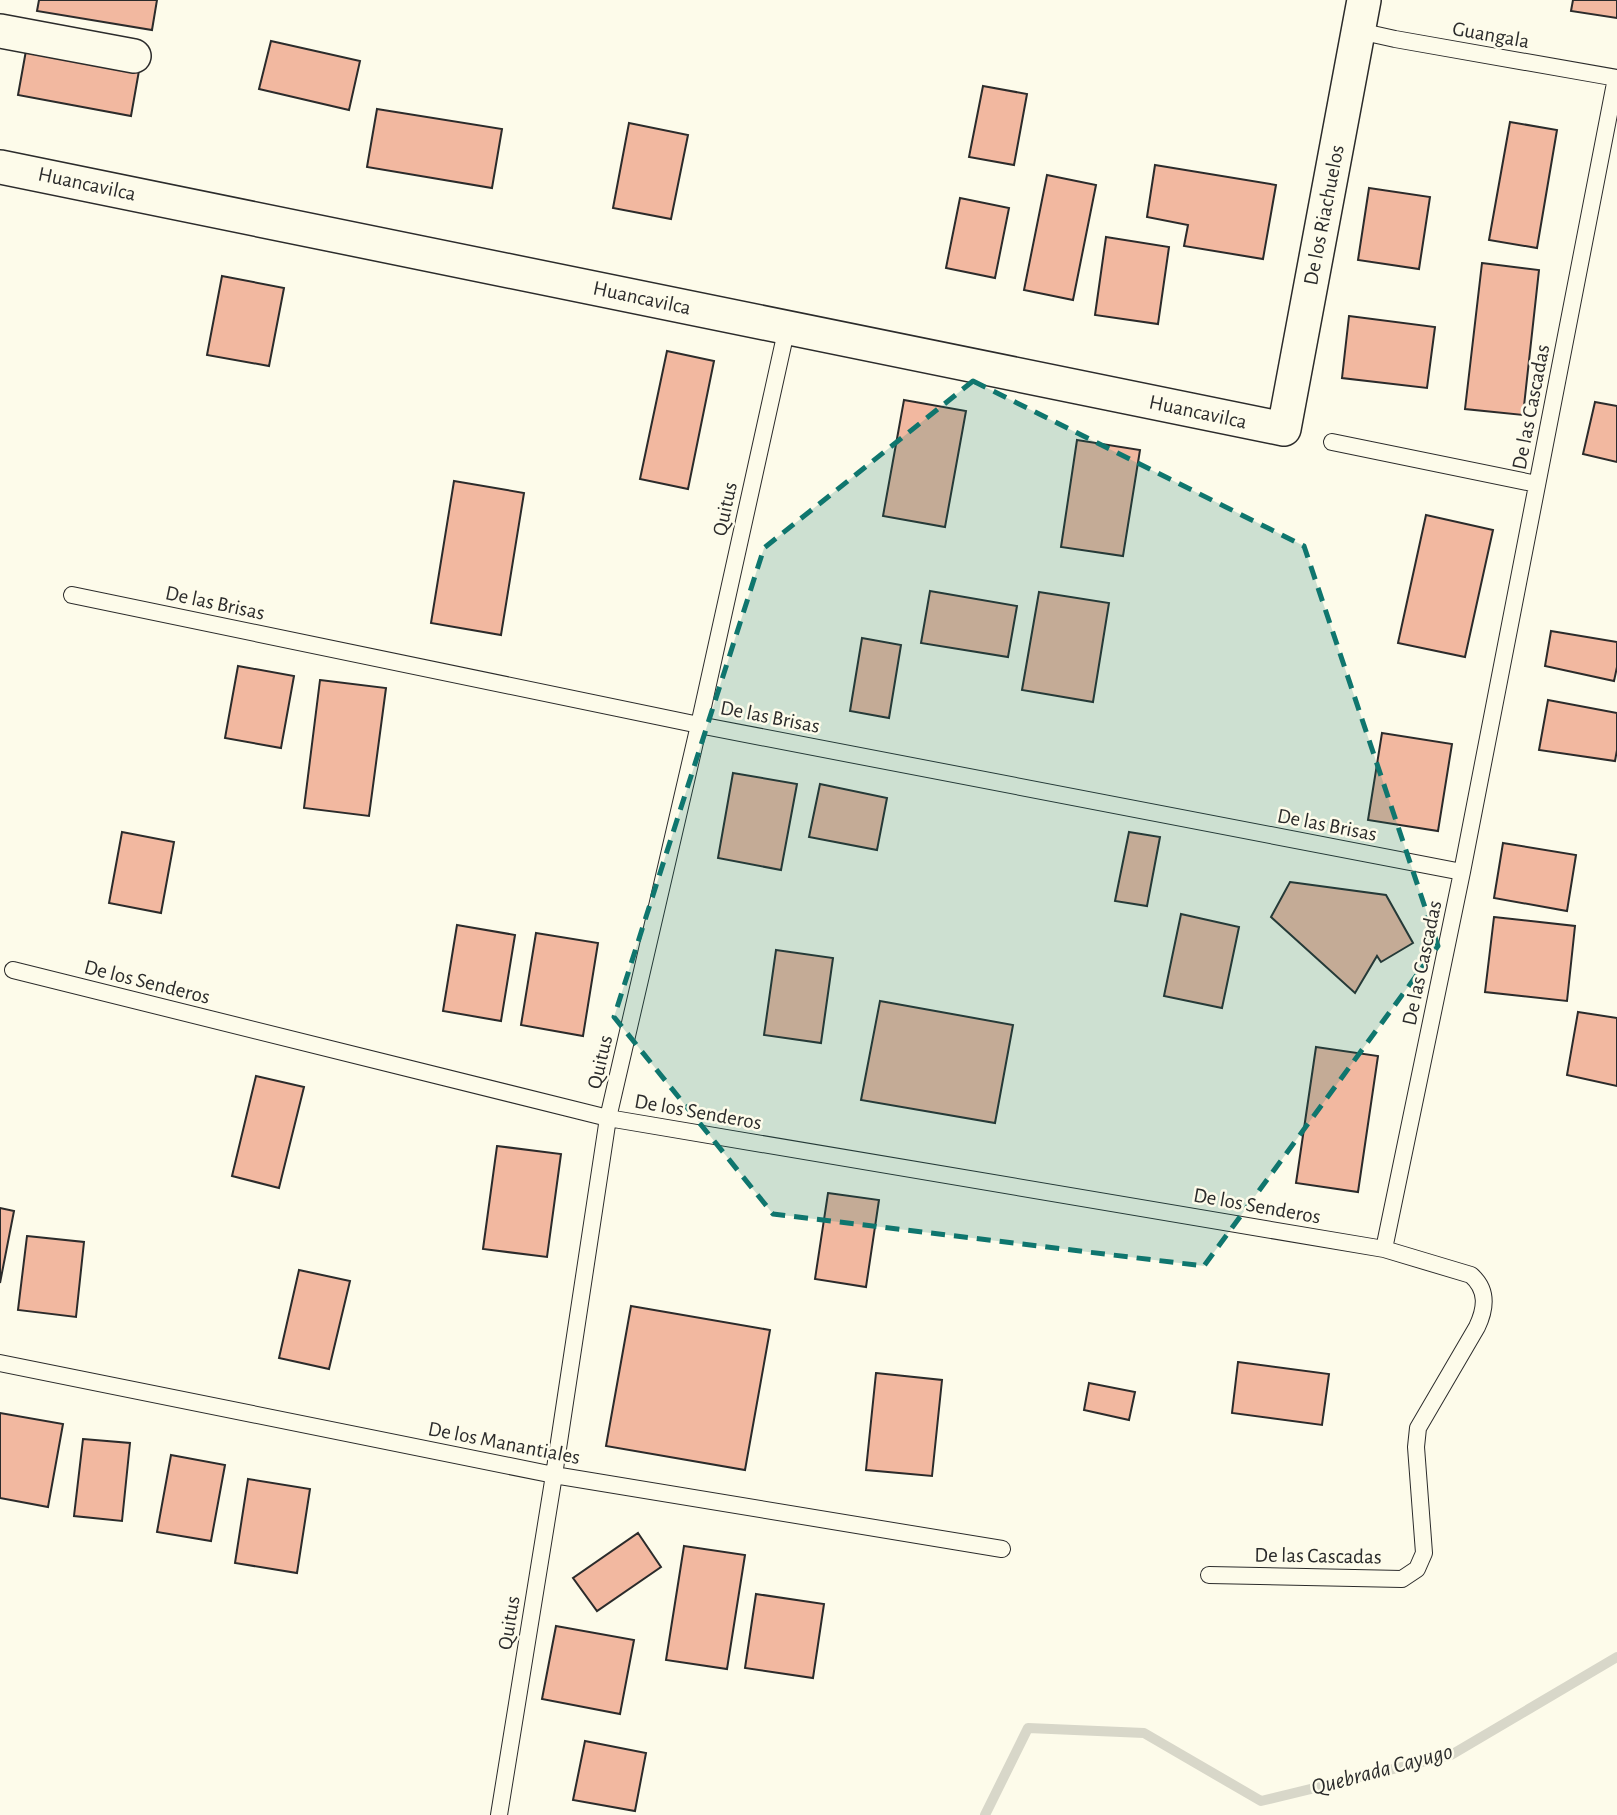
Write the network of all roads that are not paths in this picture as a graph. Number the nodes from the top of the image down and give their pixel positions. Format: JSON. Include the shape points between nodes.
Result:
{"nodes":[{"id":1,"x":1361,"y":15,"type":"edge"},
{"id":2,"x":0,"y":31,"type":"edge"},
{"id":3,"x":134,"y":56,"type":"dead end"},
{"id":4,"x":1616,"y":78,"type":"edge"},
{"id":5,"x":0,"y":167,"type":"edge"},
{"id":6,"x":788,"y":327,"type":"junction"},
{"id":7,"x":1284,"y":429,"type":"joint"},
{"id":8,"x":1332,"y":442,"type":"dead end"},
{"id":9,"x":1537,"y":484,"type":"junction"},
{"id":10,"x":72,"y":595,"type":"dead end"},
{"id":11,"x":699,"y":725,"type":"junction"},
{"id":12,"x":1462,"y":872,"type":"junction"},
{"id":13,"x":13,"y":970,"type":"dead end"},
{"id":14,"x":608,"y":1118,"type":"junction"},
{"id":15,"x":1384,"y":1249,"type":"junction"},
{"id":16,"x":0,"y":1363,"type":"edge"},
{"id":17,"x":554,"y":1475,"type":"junction"},
{"id":18,"x":1002,"y":1549,"type":"dead end"},
{"id":19,"x":1209,"y":1575,"type":"dead end"},
{"id":20,"x":499,"y":1815,"type":"edge"}],
"edges":[{"from":1,"to":4,"type":"lane","name":"Guangala","via":[[1395,39]]},
{"from":1,"to":7,"type":"street","name":"De los Riachuelos"},
{"from":2,"to":3,"type":"street"},
{"from":4,"to":9,"type":"lane","name":"De las Cascadas"},
{"from":5,"to":6,"type":"street","name":"Huancavilca"},
{"from":6,"to":7,"type":"street","name":"Huancavilca"},
{"from":6,"to":11,"type":"lane","name":"Quitus"},
{"from":8,"to":9,"type":"lane"},
{"from":9,"to":12,"type":"lane","name":"De las Cascadas"},
{"from":10,"to":11,"type":"lane","name":"De las Brisas"},
{"from":11,"to":12,"type":"lane","name":"De las Brisas"},
{"from":11,"to":14,"type":"lane","name":"Quitus"},
{"from":12,"to":15,"type":"lane","name":"De las Cascadas"},
{"from":13,"to":14,"type":"lane","name":"De los Senderos"},
{"from":14,"to":15,"type":"lane","name":"De los Senderos"},
{"from":14,"to":17,"type":"lane","name":"Quitus"},
{"from":15,"to":19,"type":"lane","name":"De las Cascadas","via":[[1471,1275],[1483,1295],[1477,1327],[1418,1428],[1424,1553],[1417,1569],[1402,1579]]},
{"from":16,"to":17,"type":"lane","name":"De los Manantiales"},
{"from":17,"to":18,"type":"lane","name":"De los Manantiales"},
{"from":17,"to":20,"type":"lane","name":"Quitus"}]}
